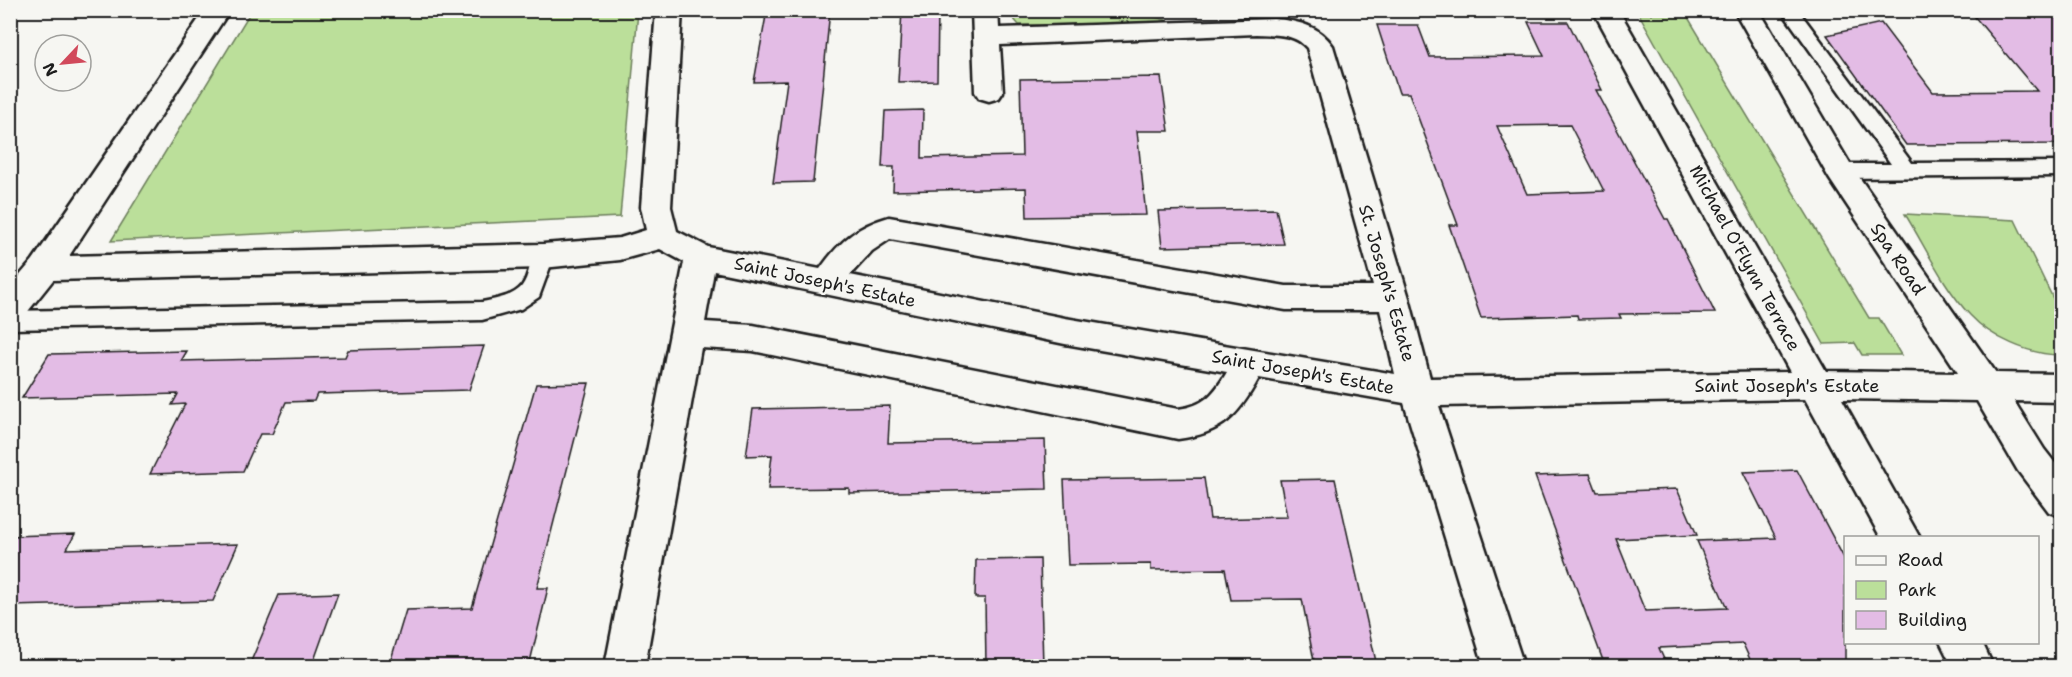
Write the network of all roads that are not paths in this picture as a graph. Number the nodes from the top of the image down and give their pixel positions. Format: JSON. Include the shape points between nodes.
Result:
{"nodes":[{"id":1,"x":218,"y":10,"type":"edge"},
{"id":2,"x":669,"y":10,"type":"edge"},
{"id":3,"x":1182,"y":10,"type":"edge"},
{"id":4,"x":1609,"y":10,"type":"edge"},
{"id":5,"x":1746,"y":10,"type":"edge"},
{"id":6,"x":1789,"y":10,"type":"edge"},
{"id":7,"x":986,"y":24,"type":"edge"},
{"id":8,"x":1209,"y":28,"type":"junction"},
{"id":9,"x":989,"y":92,"type":"dead end"},
{"id":10,"x":1905,"y":169,"type":"junction"},
{"id":11,"x":2061,"y":169,"type":"edge"},
{"id":12,"x":1839,"y":171,"type":"junction"},
{"id":13,"x":660,"y":222,"type":"junction"},
{"id":14,"x":543,"y":256,"type":"junction"},
{"id":15,"x":700,"y":257,"type":"junction"},
{"id":16,"x":44,"y":268,"type":"junction"},
{"id":17,"x":828,"y":283,"type":"junction"},
{"id":18,"x":1394,"y":298,"type":"junction"},
{"id":19,"x":10,"y":311,"type":"edge"},
{"id":20,"x":10,"y":320,"type":"edge"},
{"id":21,"x":686,"y":336,"type":"junction"},
{"id":22,"x":1250,"y":363,"type":"junction"},
{"id":23,"x":1816,"y":385,"type":"junction"},
{"id":24,"x":1987,"y":388,"type":"junction"},
{"id":25,"x":2061,"y":388,"type":"edge"},
{"id":26,"x":1419,"y":392,"type":"junction"},
{"id":27,"x":2061,"y":501,"type":"edge"},
{"id":28,"x":1900,"y":536,"type":"edge"},
{"id":29,"x":1961,"y":644,"type":"edge"},
{"id":30,"x":625,"y":666,"type":"edge"},
{"id":31,"x":1504,"y":666,"type":"edge"},
{"id":32,"x":1973,"y":666,"type":"edge"}],
"edges":[{"from":1,"to":16,"type":"street"},
{"from":2,"to":13,"type":"street"},
{"from":3,"to":8,"type":"street","via":[[1199,15]]},
{"from":4,"to":23,"type":"street","name":"Michael O'Flynn Terrace"},
{"from":5,"to":12,"type":"street","name":"Spa Road"},
{"from":6,"to":10,"type":"lane"},
{"from":7,"to":8,"type":"street","name":"St. Joseph's Estate"},
{"from":7,"to":9,"type":"street","name":"St. Joseph's Estate"},
{"from":8,"to":18,"type":"street","name":"St. Joseph's Estate","via":[[1297,29],[1313,36],[1320,46]]},
{"from":10,"to":11,"type":"lane"},
{"from":10,"to":12,"type":"lane"},
{"from":12,"to":24,"type":"street","name":"Spa Road"},
{"from":13,"to":14,"type":"street","via":[[620,249]]},
{"from":13,"to":15,"type":"street","name":"Saint Joseph's Estate"},
{"from":14,"to":16,"type":"street"},
{"from":14,"to":20,"type":"lane","via":[[531,291],[513,303],[482,311]]},
{"from":15,"to":17,"type":"street","name":"Saint Joseph's Estate"},
{"from":15,"to":21,"type":"street"},
{"from":16,"to":19,"type":"street"},
{"from":17,"to":18,"type":"street","via":[[849,252],[871,234],[890,228],[1286,298]]},
{"from":17,"to":22,"type":"street","name":"Saint Joseph's Estate","via":[[1065,331]]},
{"from":18,"to":26,"type":"street","name":"St. Joseph's Estate"},
{"from":21,"to":22,"type":"street","via":[[753,338],[1178,424],[1190,423],[1227,404]]},
{"from":21,"to":30,"type":"street"},
{"from":22,"to":26,"type":"street","name":"Saint Joseph's Estate"},
{"from":23,"to":24,"type":"street","name":"Saint Joseph's Estate"},
{"from":23,"to":26,"type":"street","name":"Saint Joseph's Estate"},
{"from":23,"to":28,"type":"street","name":"Michael O'Flynn Terrace"},
{"from":24,"to":25,"type":"street","name":"Saint Joseph's Estate"},
{"from":24,"to":27,"type":"street","name":"Spa Road"},
{"from":26,"to":31,"type":"street","name":"St. Joseph's Estate"},
{"from":29,"to":32,"type":"street"}]}
